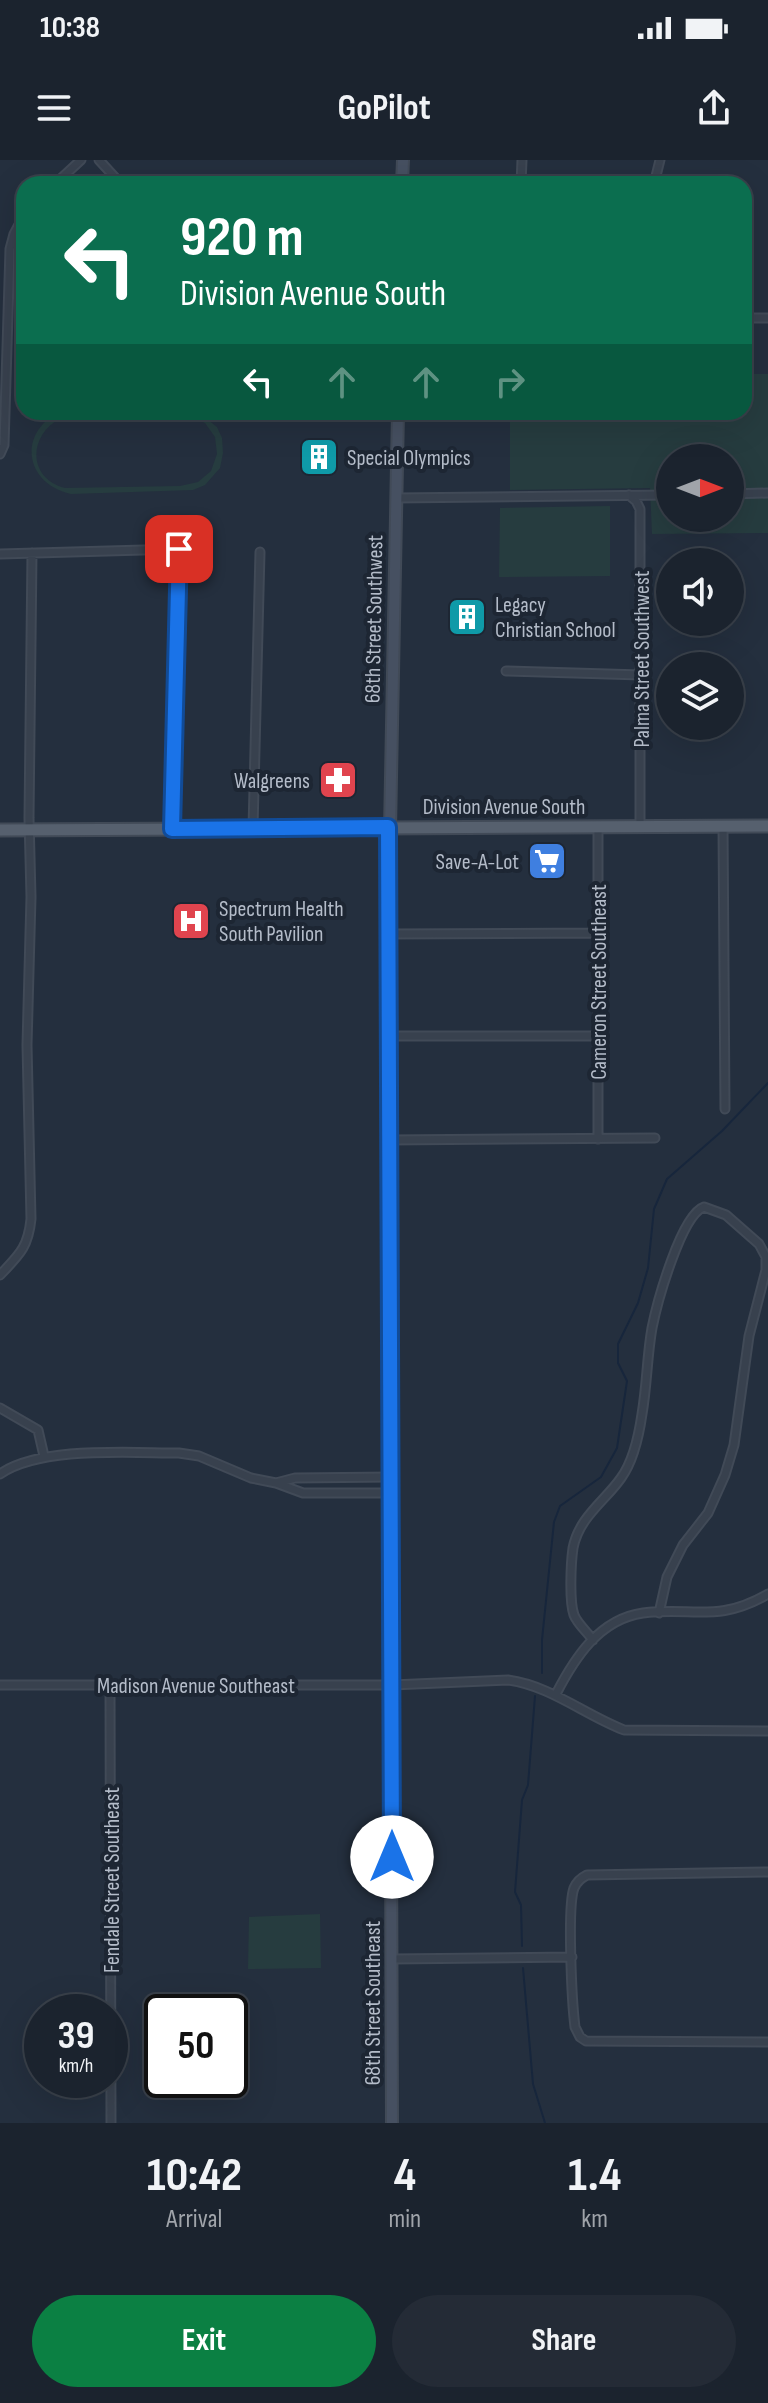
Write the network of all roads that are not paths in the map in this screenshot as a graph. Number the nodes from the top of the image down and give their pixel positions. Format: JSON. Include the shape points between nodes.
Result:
{"nodes":[{"id":1,"x":81,"y":160,"type":"edge"},
{"id":2,"x":99,"y":160,"type":"edge"},
{"id":3,"x":64,"y":176,"type":"edge"},
{"id":4,"x":114,"y":176,"type":"edge"},
{"id":5,"x":16,"y":230,"type":"edge"},
{"id":6,"x":5,"y":262,"type":"edge"},
{"id":7,"x":398,"y":420,"type":"edge"},
{"id":8,"x":0,"y":454,"type":"edge"},
{"id":9,"x":768,"y":493,"type":"edge"},
{"id":10,"x":744,"y":494,"type":"edge"},
{"id":11,"x":629,"y":495,"type":"junction"},
{"id":12,"x":656,"y":495,"type":"edge"},
{"id":13,"x":396,"y":498,"type":"junction"},
{"id":14,"x":260,"y":552,"type":"dead end"},
{"id":15,"x":32,"y":553,"type":"junction"},
{"id":16,"x":0,"y":554,"type":"edge"},
{"id":17,"x":506,"y":671,"type":"dead end"},
{"id":18,"x":641,"y":675,"type":"junction"},
{"id":19,"x":598,"y":826,"type":"junction"},
{"id":20,"x":640,"y":826,"type":"junction"},
{"id":21,"x":723,"y":826,"type":"junction"},
{"id":22,"x":768,"y":826,"type":"edge"},
{"id":23,"x":388,"y":827,"type":"junction"},
{"id":24,"x":253,"y":828,"type":"junction"},
{"id":25,"x":29,"y":829,"type":"junction"},
{"id":26,"x":172,"y":829,"type":"junction"},
{"id":27,"x":0,"y":830,"type":"edge"},
{"id":28,"x":598,"y":933,"type":"junction"},
{"id":29,"x":388,"y":934,"type":"junction"},
{"id":30,"x":389,"y":1036,"type":"junction"},
{"id":31,"x":598,"y":1036,"type":"junction"},
{"id":32,"x":725,"y":1109,"type":"dead end"},
{"id":33,"x":655,"y":1138,"type":"dead end"},
{"id":34,"x":598,"y":1139,"type":"junction"},
{"id":35,"x":389,"y":1140,"type":"junction"},
{"id":36,"x":767,"y":1270,"type":"edge"},
{"id":37,"x":0,"y":1275,"type":"edge"},
{"id":38,"x":0,"y":1408,"type":"edge"},
{"id":39,"x":44,"y":1456,"type":"junction"},
{"id":40,"x":0,"y":1474,"type":"edge"},
{"id":41,"x":391,"y":1477,"type":"junction"},
{"id":42,"x":276,"y":1483,"type":"junction"},
{"id":43,"x":391,"y":1493,"type":"junction"},
{"id":44,"x":768,"y":1594,"type":"edge"},
{"id":45,"x":659,"y":1613,"type":"junction"},
{"id":46,"x":593,"y":1640,"type":"junction"},
{"id":47,"x":0,"y":1685,"type":"edge"},
{"id":48,"x":110,"y":1685,"type":"junction"},
{"id":49,"x":392,"y":1685,"type":"junction"},
{"id":50,"x":556,"y":1694,"type":"junction"},
{"id":51,"x":768,"y":1731,"type":"edge"},
{"id":52,"x":768,"y":1872,"type":"edge"},
{"id":53,"x":572,"y":1957,"type":"junction"},
{"id":54,"x":392,"y":1959,"type":"junction"},
{"id":55,"x":768,"y":2042,"type":"edge"},
{"id":56,"x":111,"y":2123,"type":"edge"},
{"id":57,"x":392,"y":2123,"type":"edge"}],
"edges":[{"from":1,"to":3,"type":"street"},
{"from":2,"to":4,"type":"street"},
{"from":5,"to":6,"type":"street"},
{"from":6,"to":8,"type":"street"},
{"from":7,"to":13,"type":"main road","name":"68th Street Southwest"},
{"from":9,"to":10,"type":"street"},
{"from":11,"to":12,"type":"street"},
{"from":11,"to":13,"type":"street"},
{"from":11,"to":18,"type":"street","name":"Palma Street Southwest","via":[[640,509]]},
{"from":13,"to":23,"type":"main road","name":"68th Street Southwest"},
{"from":14,"to":24,"type":"street"},
{"from":15,"to":16,"type":"street"},
{"from":15,"to":25,"type":"street"},
{"from":15,"to":26,"type":"street","via":[[179,549]]},
{"from":17,"to":18,"type":"street"},
{"from":18,"to":20,"type":"street","name":"Palma Street Southwest"},
{"from":19,"to":20,"type":"main road","name":"Division Avenue South"},
{"from":19,"to":23,"type":"main road","name":"Division Avenue South"},
{"from":19,"to":28,"type":"street","name":"Cameron Street Southeast"},
{"from":20,"to":21,"type":"main road","name":"Division Avenue South"},
{"from":21,"to":22,"type":"main road","name":"Division Avenue South"},
{"from":21,"to":32,"type":"street"},
{"from":23,"to":24,"type":"main road","name":"Division Avenue South"},
{"from":23,"to":29,"type":"main road","name":"68th Street Southeast"},
{"from":24,"to":26,"type":"main road","name":"Division Avenue South"},
{"from":25,"to":26,"type":"main road","name":"Division Avenue South"},
{"from":25,"to":27,"type":"main road","name":"Division Avenue South"},
{"from":25,"to":37,"type":"street","via":[[31,1219],[29,1241]]},
{"from":28,"to":29,"type":"street"},
{"from":28,"to":31,"type":"street","name":"Cameron Street Southeast"},
{"from":29,"to":30,"type":"main road","name":"68th Street Southeast"},
{"from":30,"to":31,"type":"street"},
{"from":30,"to":35,"type":"main road","name":"68th Street Southeast"},
{"from":31,"to":34,"type":"street","name":"Cameron Street Southeast"},
{"from":33,"to":34,"type":"street"},
{"from":34,"to":35,"type":"street"},
{"from":35,"to":41,"type":"main road","name":"68th Street Southeast"},
{"from":36,"to":45,"type":"street","via":[[749,1336],[725,1475],[708,1513],[667,1577]]},
{"from":36,"to":46,"type":"street","via":[[764,1252],[726,1215],[704,1207],[681,1232],[652,1328],[636,1444],[621,1479],[596,1505],[574,1545],[574,1615]]},
{"from":38,"to":39,"type":"street","via":[[38,1430]]},
{"from":39,"to":40,"type":"street"},
{"from":39,"to":42,"type":"street","via":[[192,1454]]},
{"from":41,"to":42,"type":"street","via":[[295,1478]]},
{"from":41,"to":43,"type":"main road","name":"68th Street Southeast"},
{"from":42,"to":43,"type":"street","via":[[303,1493]]},
{"from":43,"to":49,"type":"main road","name":"68th Street Southeast"},
{"from":44,"to":45,"type":"street","via":[[744,1607],[718,1612]]},
{"from":45,"to":46,"type":"street","via":[[621,1621]]},
{"from":46,"to":50,"type":"street","via":[[572,1663]]},
{"from":47,"to":48,"type":"street","name":"Madison Avenue Southeast"},
{"from":48,"to":49,"type":"street","name":"Madison Avenue Southeast"},
{"from":48,"to":56,"type":"street","name":"Fendale Street Southeast"},
{"from":49,"to":50,"type":"street","name":"Madison Avenue Southeast","via":[[508,1680]]},
{"from":49,"to":54,"type":"main road","name":"68th Street Southeast"},
{"from":50,"to":51,"type":"street","via":[[624,1730]]},
{"from":52,"to":53,"type":"street","via":[[587,1875],[572,1893]]},
{"from":53,"to":54,"type":"street"},
{"from":53,"to":55,"type":"street","via":[[575,2027],[586,2041]]},
{"from":54,"to":57,"type":"main road","name":"68th Street Southeast"}]}
